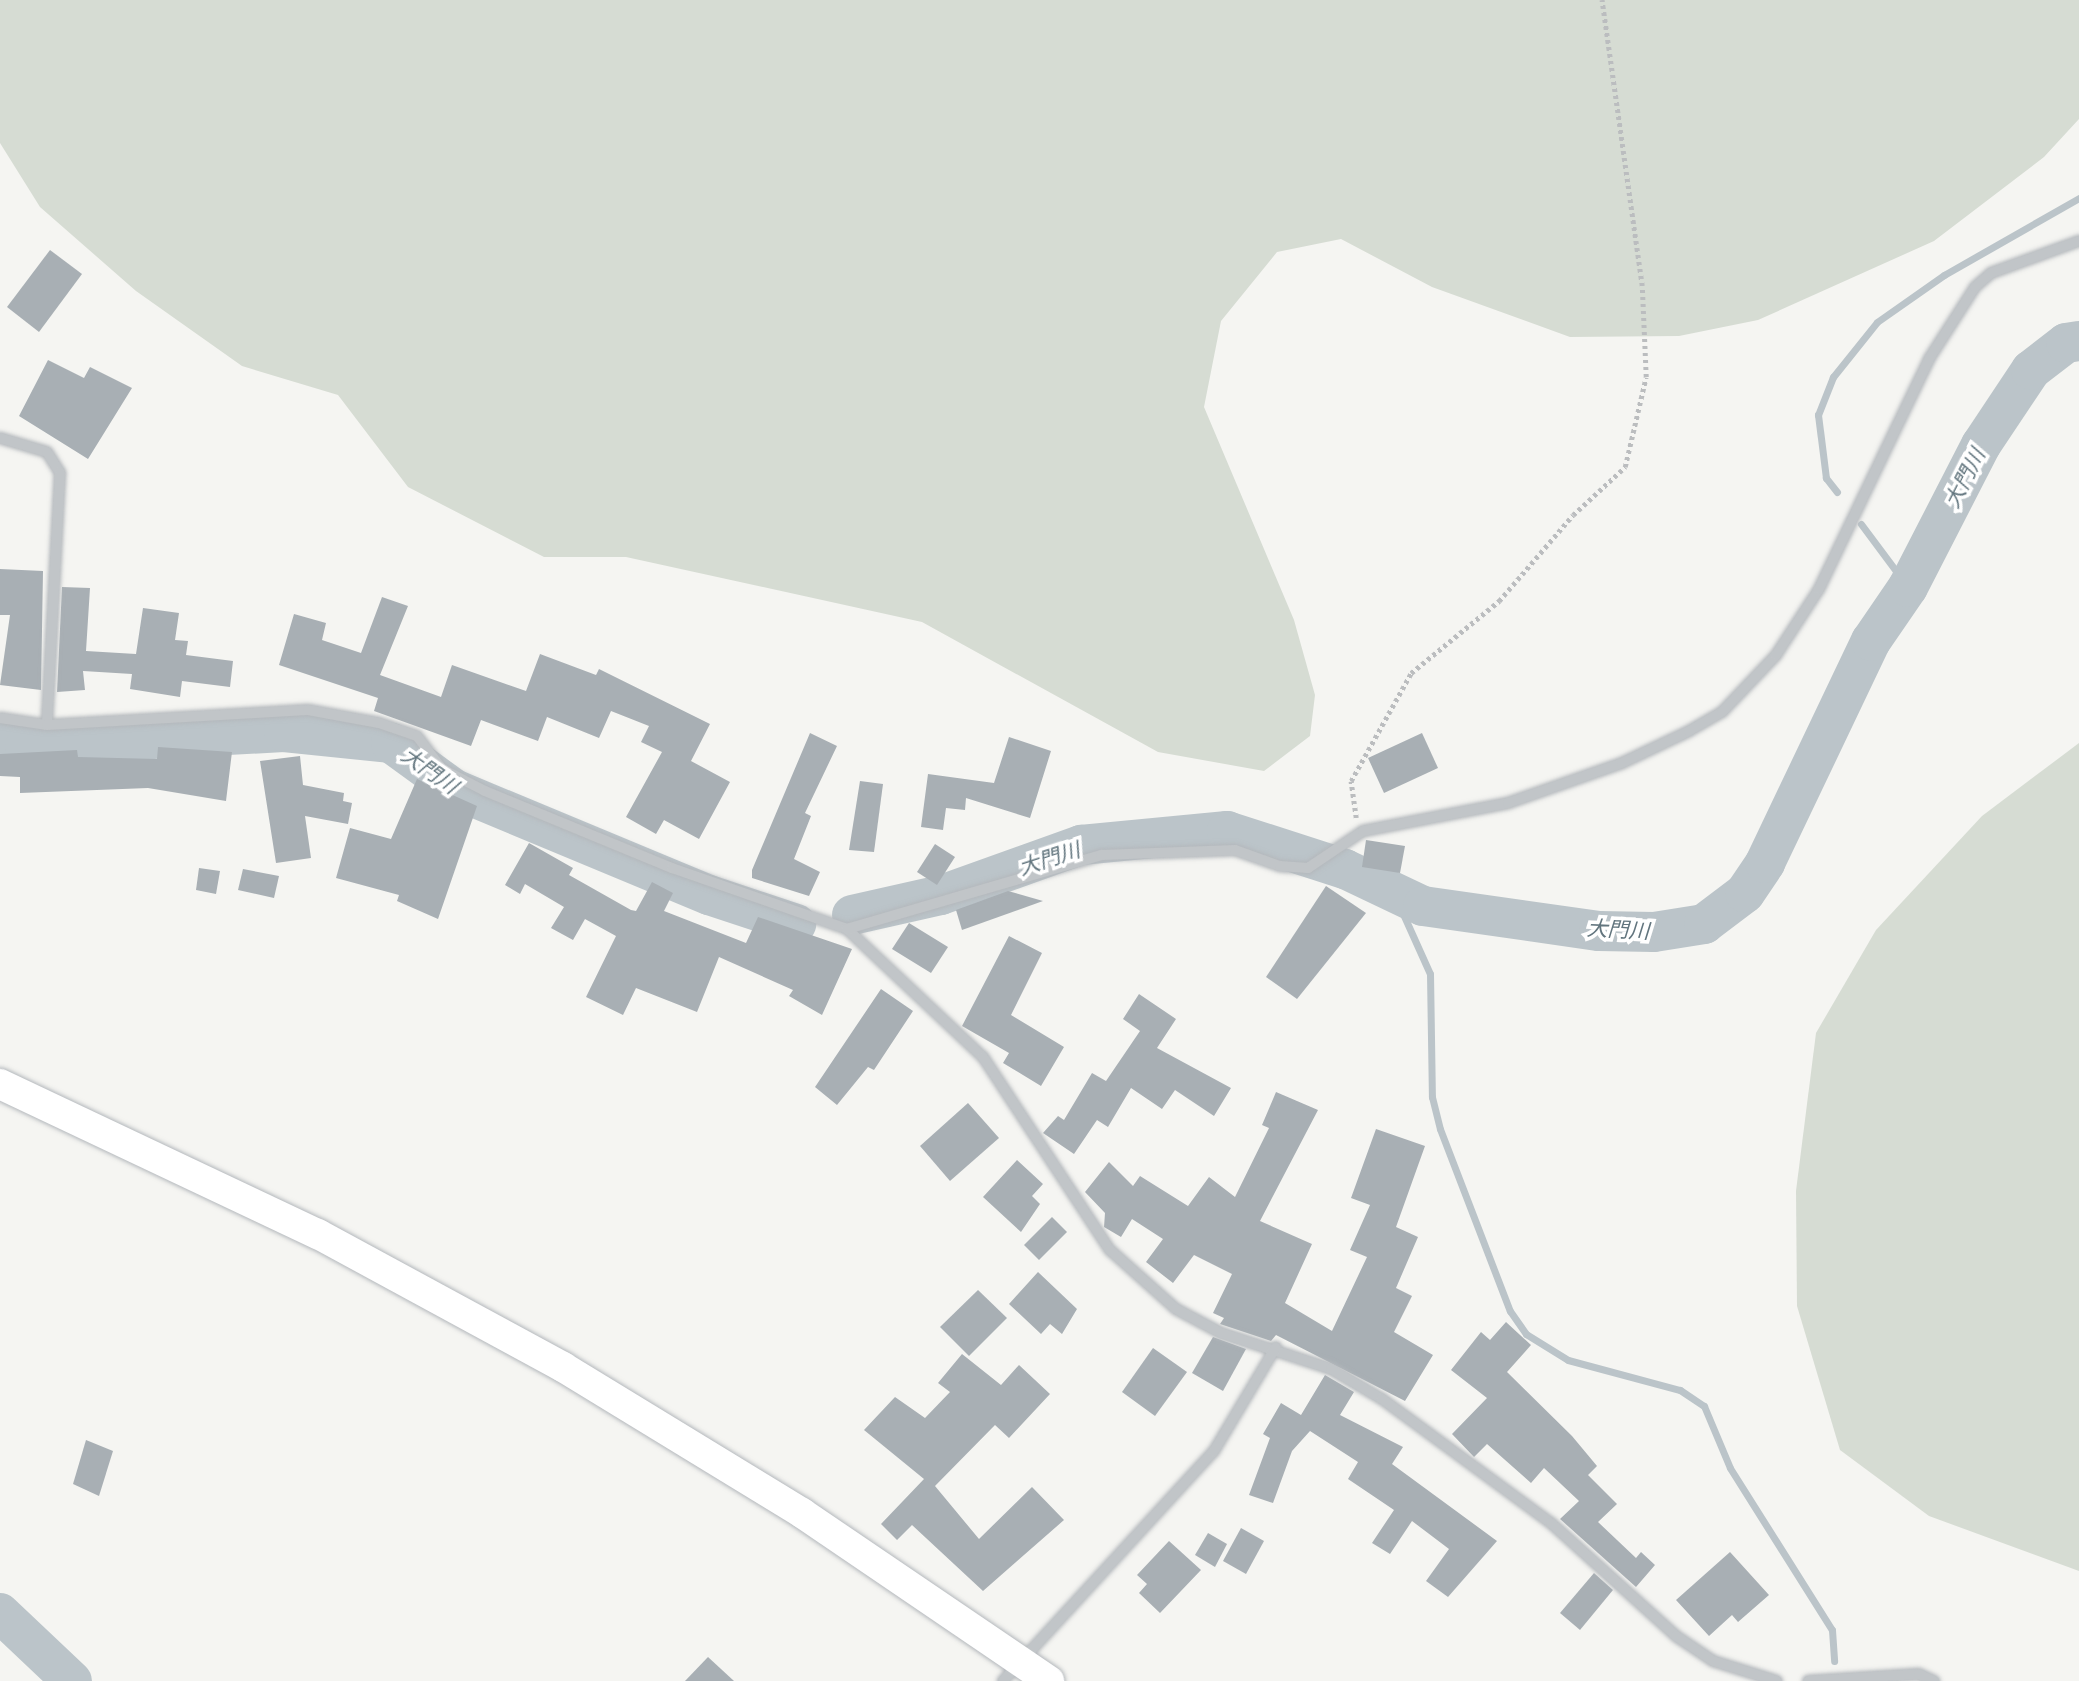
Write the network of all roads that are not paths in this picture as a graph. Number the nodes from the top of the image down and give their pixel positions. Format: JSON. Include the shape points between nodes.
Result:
{"nodes":[{"id":1,"x":2079,"y":241,"type":"edge"},
{"id":2,"x":0,"y":438,"type":"edge"},
{"id":3,"x":0,"y":718,"type":"edge"},
{"id":4,"x":47,"y":725,"type":"junction"},
{"id":5,"x":847,"y":929,"type":"junction"},
{"id":6,"x":0,"y":1084,"type":"edge"},
{"id":7,"x":1276,"y":1347,"type":"junction"},
{"id":8,"x":1011,"y":1671,"type":"edge"},
{"id":9,"x":1049,"y":1681,"type":"edge"},
{"id":10,"x":1777,"y":1681,"type":"edge"},
{"id":11,"x":1808,"y":1681,"type":"edge"},
{"id":12,"x":1934,"y":1681,"type":"edge"}],
"edges":[{"from":1,"to":5,"type":"lane","via":[[1991,273],[1975,287],[1929,359],[1819,589],[1776,655],[1722,712],[1622,763],[1508,803],[1363,831],[1349,845],[1308,868],[1235,850],[1101,855]]},
{"from":2,"to":4,"type":"lane","via":[[47,452],[60,473]]},
{"from":3,"to":4,"type":"lane"},
{"from":4,"to":5,"type":"lane","via":[[308,710],[379,723],[416,736],[442,769],[485,791],[672,868]]},
{"from":5,"to":7,"type":"lane","via":[[983,1057],[1110,1250],[1176,1309],[1221,1333]]},
{"from":6,"to":8,"type":"street","via":[[318,1234],[563,1367],[802,1513]]},
{"from":7,"to":8,"type":"lane","via":[[1214,1451]]},
{"from":7,"to":10,"type":"lane","via":[[1331,1369],[1471,1461],[1713,1661]]},
{"from":8,"to":9,"type":"street"},
{"from":11,"to":12,"type":"lane","via":[[1919,1674]]}]}
